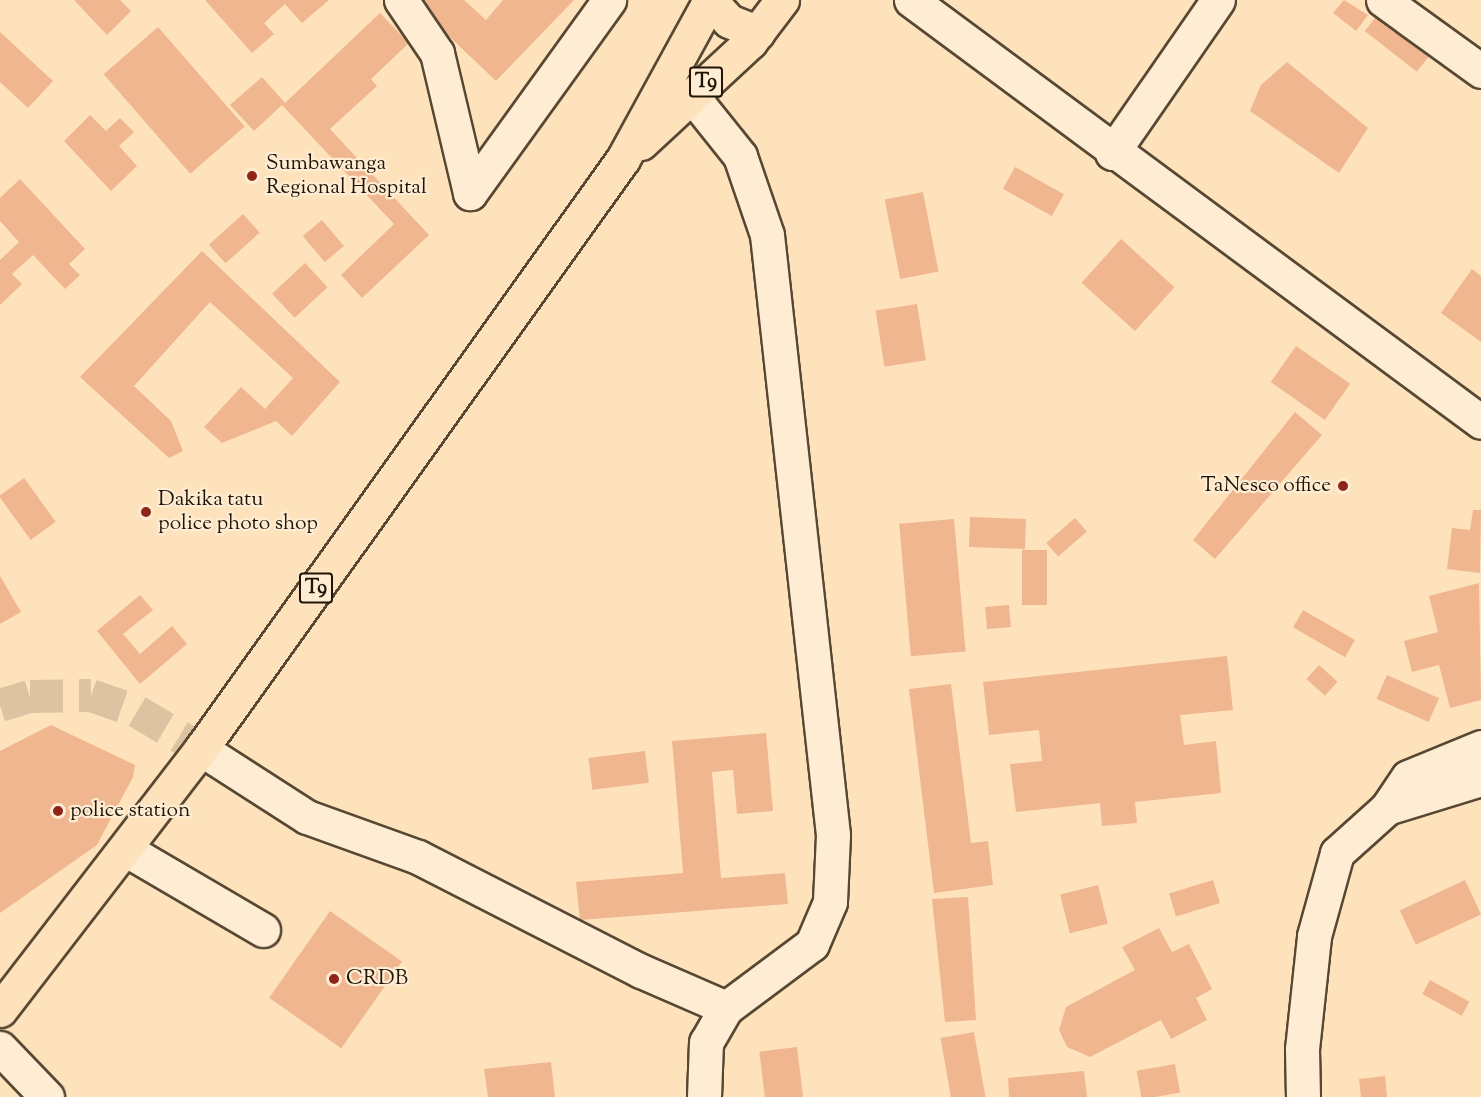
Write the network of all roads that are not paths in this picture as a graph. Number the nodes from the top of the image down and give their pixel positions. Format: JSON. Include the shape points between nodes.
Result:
{"nodes":[{"id":1,"x":401,"y":0,"type":"edge"},
{"id":2,"x":609,"y":0,"type":"edge"},
{"id":3,"x":710,"y":0,"type":"edge"},
{"id":4,"x":782,"y":0,"type":"edge"},
{"id":5,"x":911,"y":0,"type":"edge"},
{"id":6,"x":1218,"y":0,"type":"edge"},
{"id":7,"x":1383,"y":0,"type":"edge"},
{"id":8,"x":758,"y":33,"type":"junction"},
{"id":9,"x":1481,"y":71,"type":"edge"},
{"id":10,"x":692,"y":96,"type":"junction"},
{"id":11,"x":1113,"y":153,"type":"junction"},
{"id":12,"x":623,"y":159,"type":"junction"},
{"id":13,"x":1481,"y":422,"type":"edge"},
{"id":14,"x":1481,"y":747,"type":"edge"},
{"id":15,"x":201,"y":749,"type":"junction"},
{"id":16,"x":1481,"y":779,"type":"edge"},
{"id":17,"x":1387,"y":808,"type":"junction"},
{"id":18,"x":125,"y":849,"type":"junction"},
{"id":19,"x":263,"y":930,"type":"dead end"},
{"id":20,"x":726,"y":1008,"type":"junction"},
{"id":21,"x":0,"y":1010,"type":"edge"},
{"id":22,"x":0,"y":1048,"type":"edge"},
{"id":23,"x":47,"y":1097,"type":"edge"},
{"id":24,"x":704,"y":1097,"type":"edge"},
{"id":25,"x":1303,"y":1097,"type":"edge"}],
"edges":[{"from":1,"to":2,"type":"street","via":[[437,53],[470,193]]},
{"from":3,"to":8,"type":"highway","via":[[729,21]]},
{"from":3,"to":12,"type":"highway","number":"T9"},
{"from":4,"to":8,"type":"highway","number":"T9"},
{"from":5,"to":11,"type":"street"},
{"from":6,"to":11,"type":"street"},
{"from":7,"to":9,"type":"street"},
{"from":8,"to":10,"type":"highway","number":"T9"},
{"from":10,"to":12,"type":"highway","number":"T9"},
{"from":10,"to":20,"type":"street","via":[[740,156],[767,235],[833,835],[830,902],[812,944]]},
{"from":11,"to":13,"type":"street"},
{"from":12,"to":15,"type":"highway","number":"T9"},
{"from":14,"to":17,"type":"street","via":[[1408,777]]},
{"from":15,"to":18,"type":"highway","number":"T9"},
{"from":15,"to":20,"type":"street","via":[[307,817],[418,857],[641,971]]},
{"from":16,"to":17,"type":"street"},
{"from":17,"to":25,"type":"street","via":[[1337,853],[1314,936],[1302,1049]]},
{"from":18,"to":19,"type":"street"},
{"from":18,"to":21,"type":"highway","number":"T9"},
{"from":20,"to":24,"type":"street","via":[[706,1042]]},
{"from":22,"to":23,"type":"street"}]}
